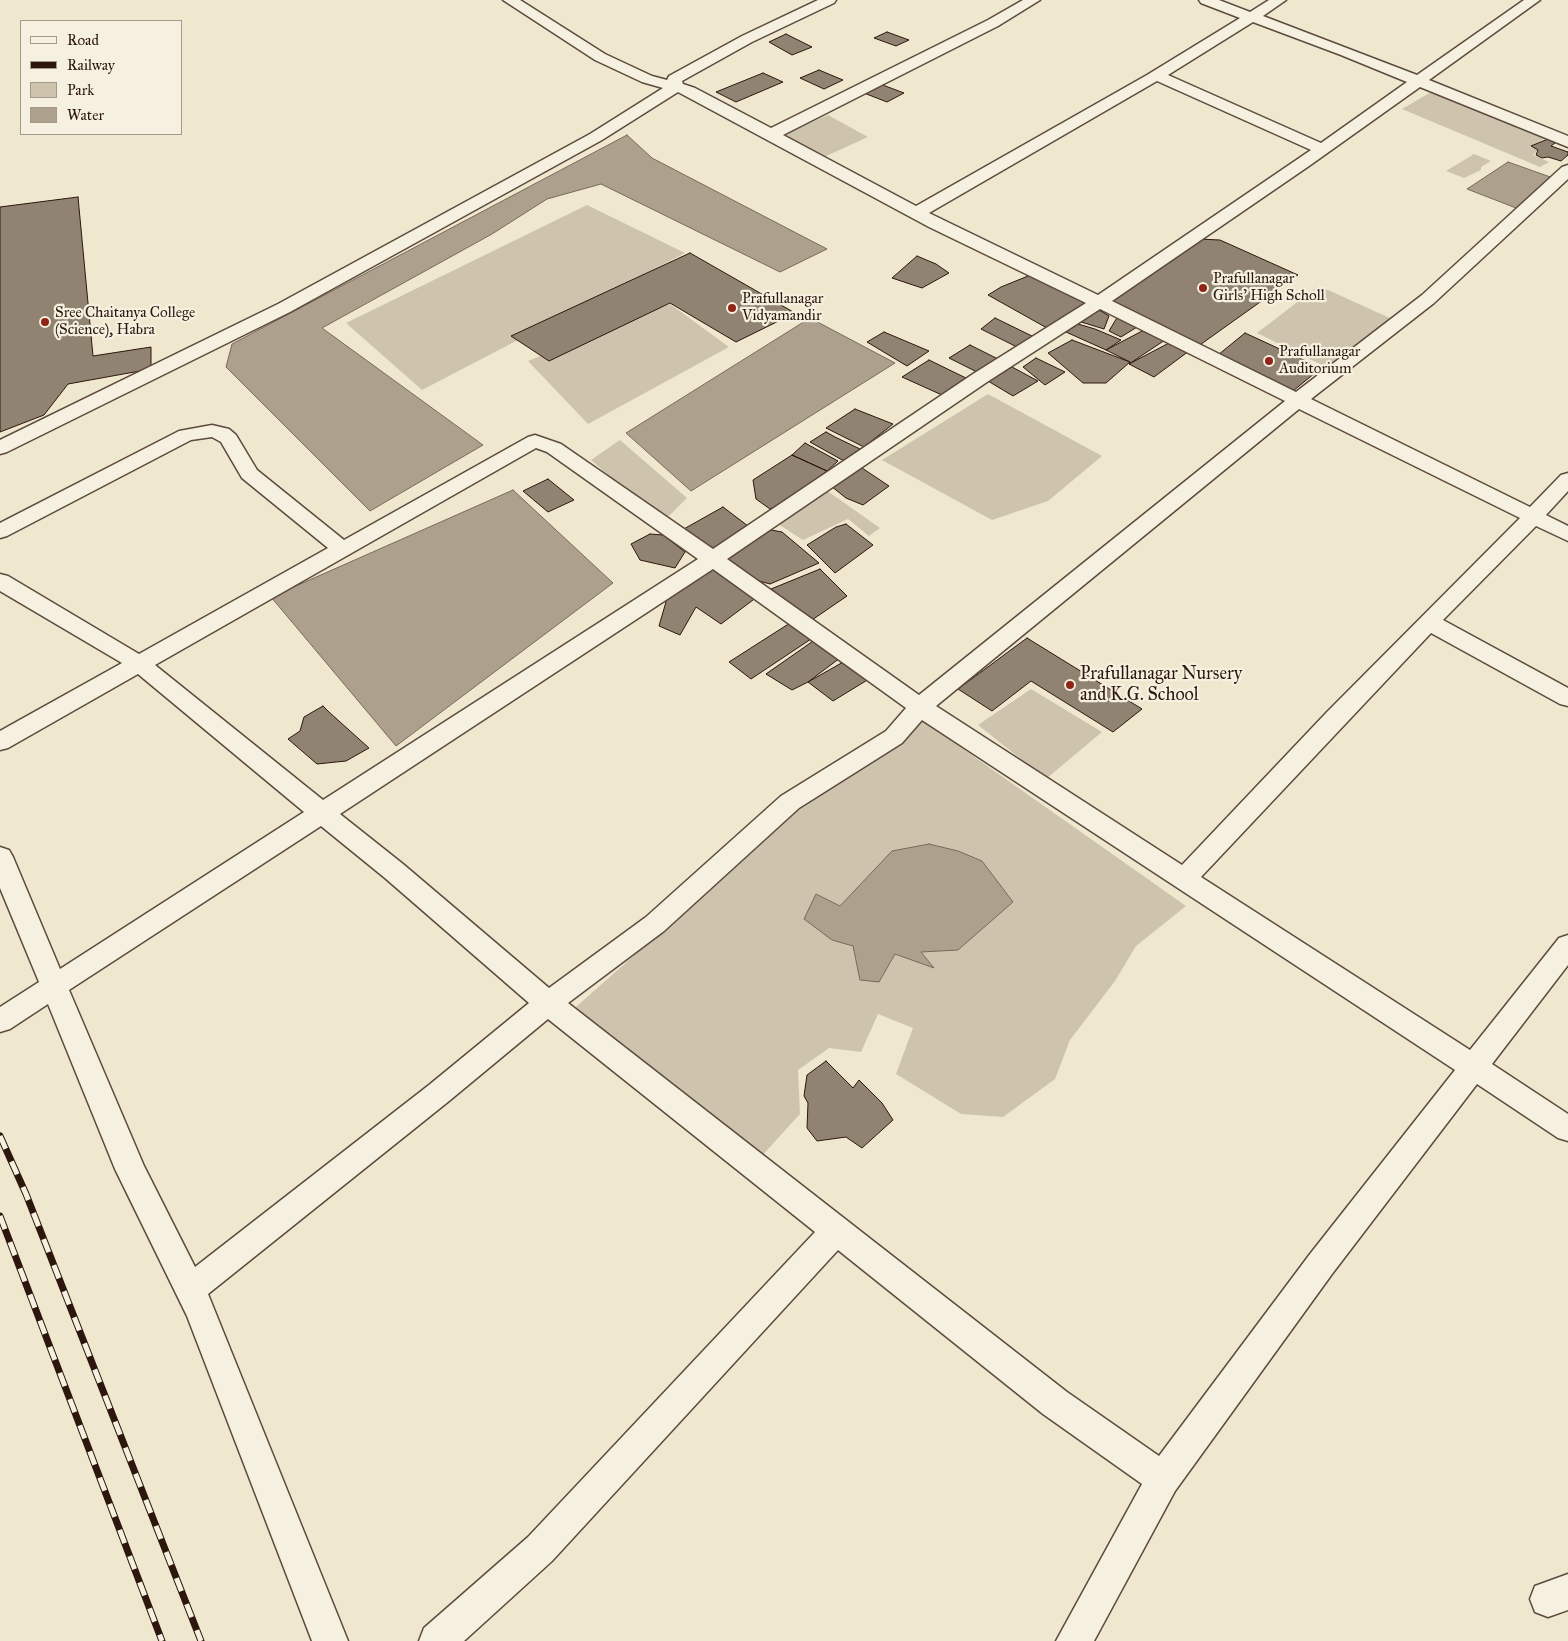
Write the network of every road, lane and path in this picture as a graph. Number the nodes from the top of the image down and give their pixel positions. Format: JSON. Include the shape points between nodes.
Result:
{"nodes":[{"id":1,"x":510,"y":0,"type":"edge"},
{"id":2,"x":829,"y":0,"type":"edge"},
{"id":3,"x":1033,"y":0,"type":"edge"},
{"id":4,"x":1206,"y":0,"type":"edge"},
{"id":5,"x":1278,"y":0,"type":"edge"},
{"id":6,"x":1533,"y":0,"type":"edge"},
{"id":7,"x":1250,"y":17,"type":"junction"},
{"id":8,"x":1156,"y":75,"type":"junction"},
{"id":9,"x":1417,"y":81,"type":"junction"},
{"id":10,"x":676,"y":87,"type":"junction"},
{"id":11,"x":770,"y":135,"type":"junction"},
{"id":12,"x":1568,"y":142,"type":"edge"},
{"id":13,"x":1322,"y":149,"type":"junction"},
{"id":14,"x":1568,"y":170,"type":"edge"},
{"id":15,"x":916,"y":213,"type":"junction"},
{"id":16,"x":1099,"y":302,"type":"junction"},
{"id":17,"x":1297,"y":401,"type":"junction"},
{"id":18,"x":0,"y":448,"type":"edge"},
{"id":19,"x":1568,"y":479,"type":"edge"},
{"id":20,"x":1533,"y":517,"type":"junction"},
{"id":21,"x":0,"y":531,"type":"edge"},
{"id":22,"x":1568,"y":534,"type":"edge"},
{"id":23,"x":343,"y":550,"type":"junction"},
{"id":24,"x":713,"y":558,"type":"junction"},
{"id":25,"x":0,"y":581,"type":"edge"},
{"id":26,"x":1428,"y":622,"type":"junction"},
{"id":27,"x":140,"y":664,"type":"junction"},
{"id":28,"x":1568,"y":698,"type":"edge"},
{"id":29,"x":920,"y":708,"type":"junction"},
{"id":30,"x":0,"y":742,"type":"edge"},
{"id":31,"x":322,"y":813,"type":"junction"},
{"id":32,"x":0,"y":857,"type":"edge"},
{"id":33,"x":1184,"y":879,"type":"junction"},
{"id":34,"x":1568,"y":945,"type":"edge"},
{"id":35,"x":55,"y":985,"type":"junction"},
{"id":36,"x":548,"y":1003,"type":"junction"},
{"id":37,"x":0,"y":1021,"type":"edge"},
{"id":38,"x":1473,"y":1069,"type":"junction"},
{"id":39,"x":1568,"y":1129,"type":"edge"},
{"id":40,"x":836,"y":1230,"type":"junction"},
{"id":41,"x":190,"y":1290,"type":"junction"},
{"id":42,"x":1163,"y":1479,"type":"junction"},
{"id":43,"x":330,"y":1641,"type":"edge"},
{"id":44,"x":437,"y":1641,"type":"edge"},
{"id":45,"x":1074,"y":1641,"type":"edge"}],
"edges":[{"from":1,"to":10,"type":"street","via":[[600,57],[647,79]]},
{"from":2,"to":10,"type":"street","via":[[674,79]]},
{"from":3,"to":11,"type":"street"},
{"from":4,"to":7,"type":"street"},
{"from":5,"to":7,"type":"street"},
{"from":6,"to":9,"type":"street"},
{"from":7,"to":8,"type":"street"},
{"from":7,"to":9,"type":"street"},
{"from":8,"to":13,"type":"street"},
{"from":8,"to":15,"type":"street"},
{"from":9,"to":12,"type":"street"},
{"from":9,"to":13,"type":"street"},
{"from":10,"to":11,"type":"street","via":[[690,91]]},
{"from":10,"to":18,"type":"street","via":[[596,138],[284,308]]},
{"from":11,"to":15,"type":"street"},
{"from":13,"to":16,"type":"street"},
{"from":14,"to":17,"type":"street","via":[[1428,299]]},
{"from":15,"to":16,"type":"street"},
{"from":16,"to":17,"type":"street"},
{"from":16,"to":24,"type":"street"},
{"from":17,"to":20,"type":"street"},
{"from":17,"to":29,"type":"street"},
{"from":19,"to":20,"type":"street"},
{"from":20,"to":22,"type":"street"},
{"from":20,"to":26,"type":"street"},
{"from":21,"to":23,"type":"street","via":[[186,435],[212,431],[229,439],[249,474]]},
{"from":23,"to":24,"type":"street","via":[[535,442],[554,448]]},
{"from":23,"to":27,"type":"street"},
{"from":24,"to":29,"type":"street"},
{"from":24,"to":31,"type":"street"},
{"from":25,"to":27,"type":"street"},
{"from":26,"to":28,"type":"street"},
{"from":26,"to":33,"type":"street"},
{"from":27,"to":30,"type":"street"},
{"from":27,"to":31,"type":"street"},
{"from":29,"to":33,"type":"street"},
{"from":29,"to":36,"type":"street","via":[[894,737],[790,802],[655,924]]},
{"from":31,"to":35,"type":"street"},
{"from":31,"to":36,"type":"street"},
{"from":32,"to":35,"type":"street"},
{"from":33,"to":38,"type":"street"},
{"from":34,"to":38,"type":"street"},
{"from":35,"to":37,"type":"street"},
{"from":35,"to":41,"type":"street","via":[[130,1169]]},
{"from":36,"to":40,"type":"street"},
{"from":36,"to":41,"type":"street","via":[[439,1094]]},
{"from":38,"to":39,"type":"street"},
{"from":38,"to":42,"type":"street","via":[[1322,1264]]},
{"from":40,"to":42,"type":"street","via":[[1055,1403]]},
{"from":40,"to":44,"type":"street","via":[[540,1549]]},
{"from":41,"to":43,"type":"street"},
{"from":42,"to":45,"type":"street"}]}
